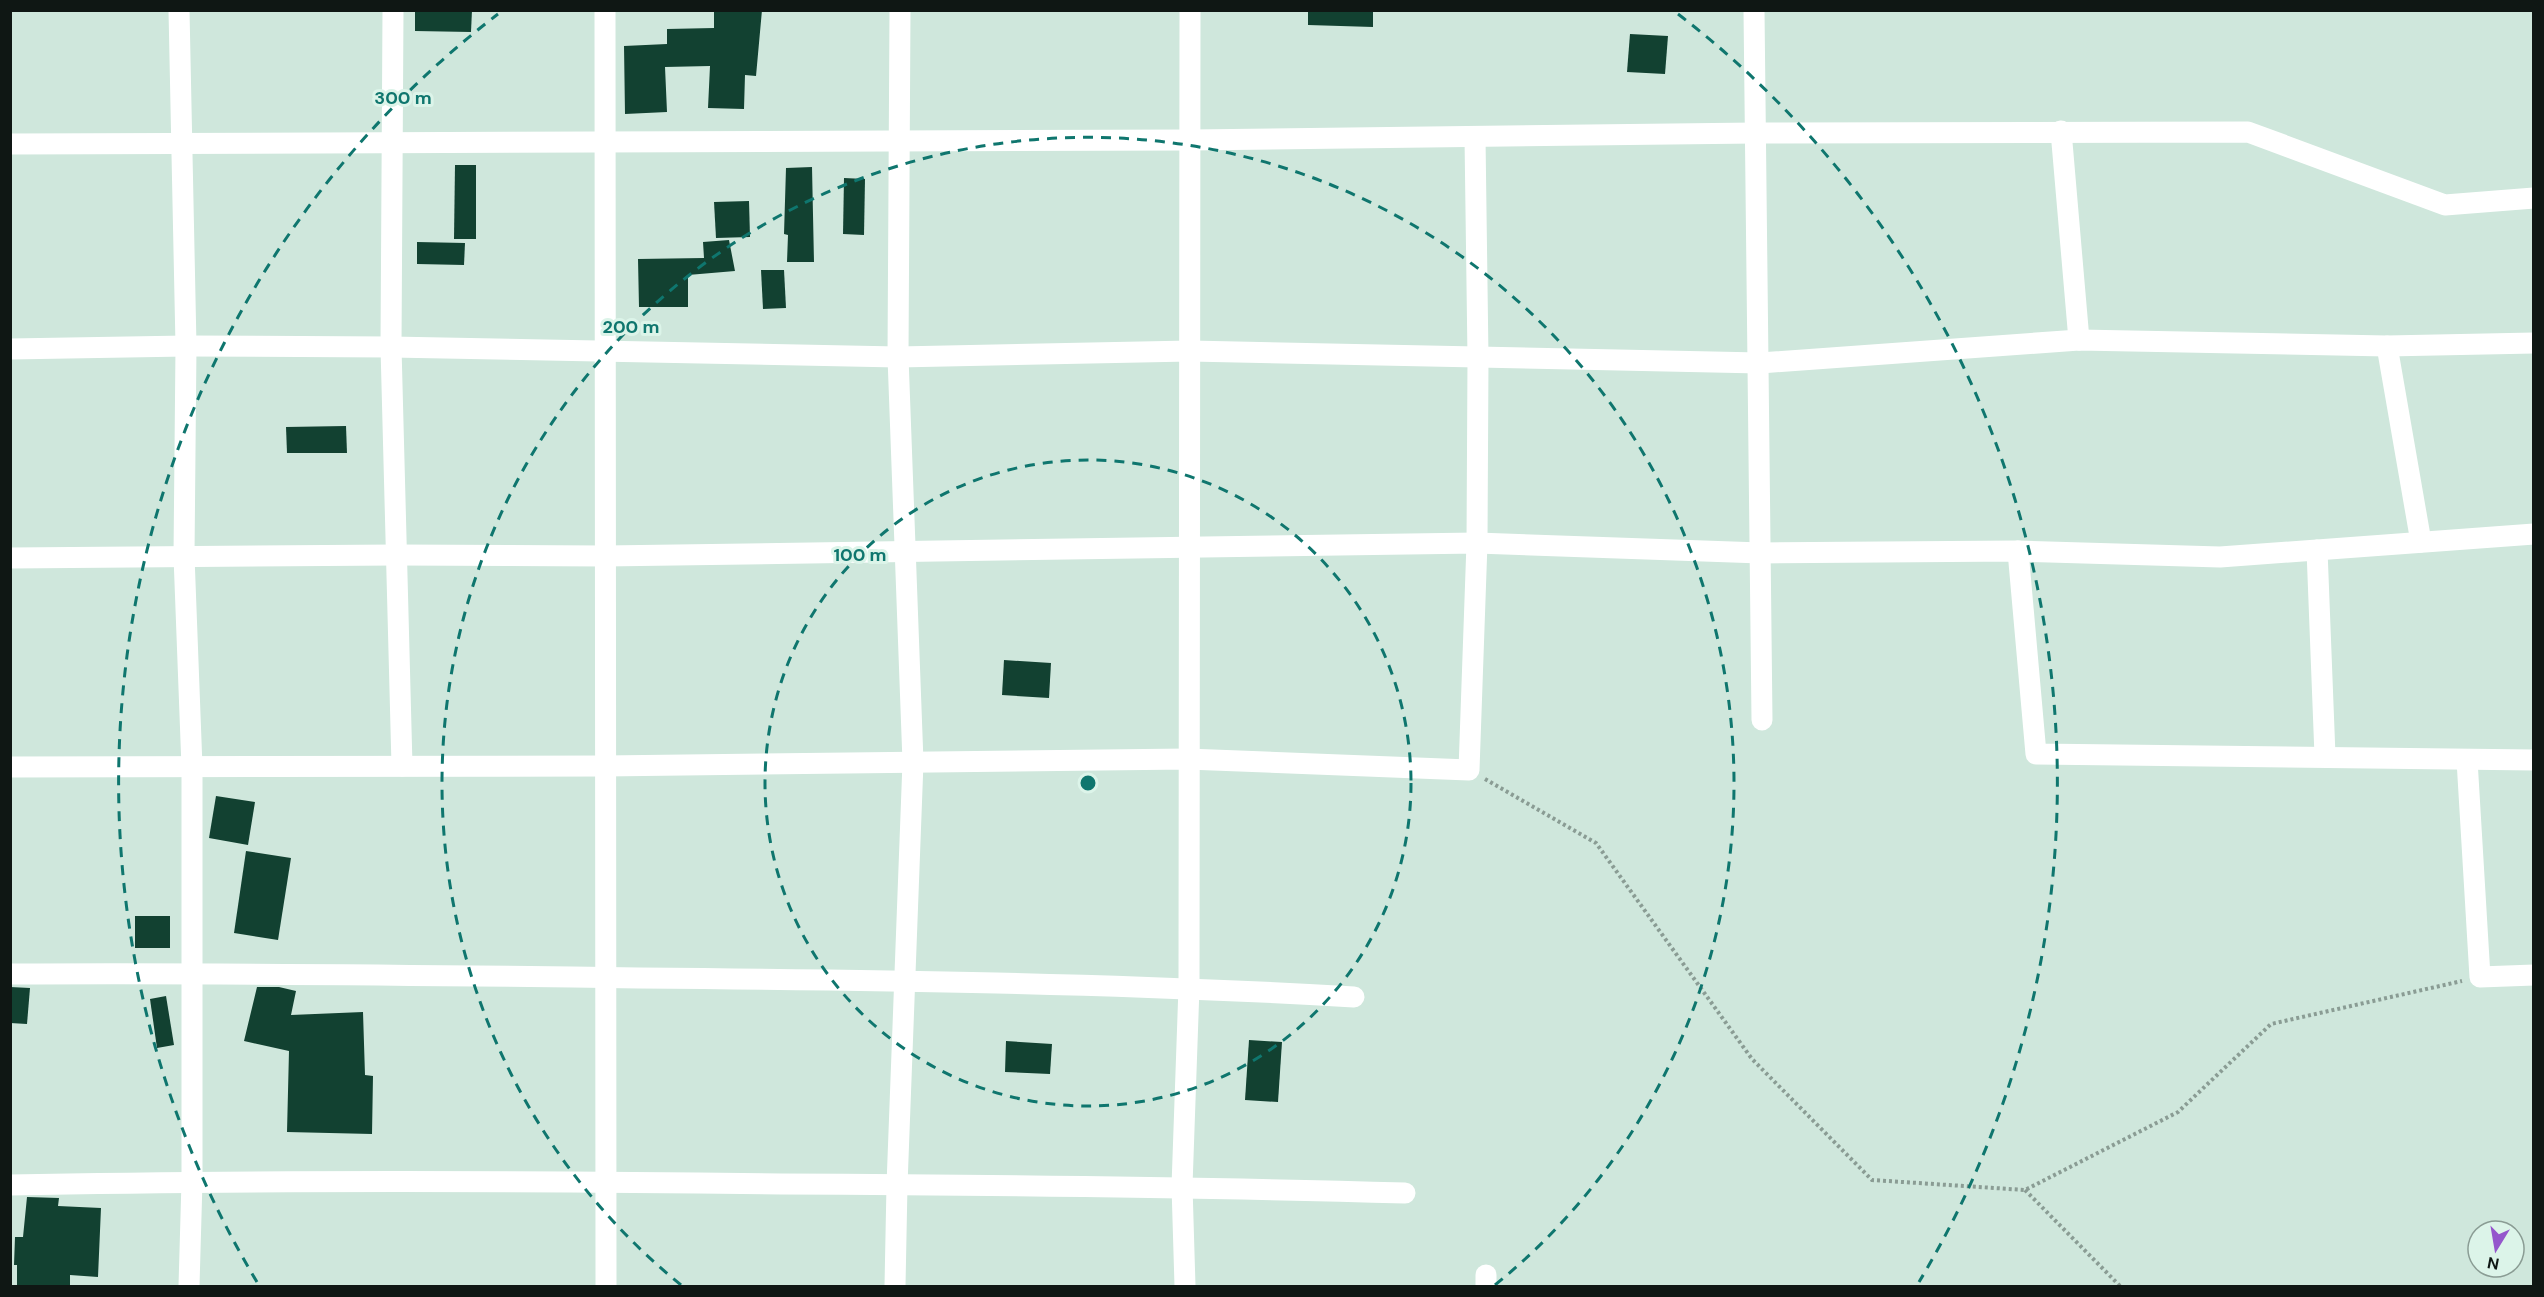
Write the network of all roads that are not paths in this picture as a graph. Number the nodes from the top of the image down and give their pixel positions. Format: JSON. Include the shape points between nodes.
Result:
{"nodes":[{"id":1,"x":179,"y":10,"type":"edge"},
{"id":2,"x":393,"y":10,"type":"edge"},
{"id":3,"x":605,"y":10,"type":"edge"},
{"id":4,"x":900,"y":10,"type":"edge"},
{"id":5,"x":1190,"y":10,"type":"edge"},
{"id":6,"x":1754,"y":10,"type":"edge"},
{"id":7,"x":2061,"y":130,"type":"junction"},
{"id":8,"x":1755,"y":133,"type":"junction"},
{"id":9,"x":1475,"y":137,"type":"junction"},
{"id":10,"x":1191,"y":140,"type":"junction"},
{"id":11,"x":899,"y":142,"type":"junction"},
{"id":12,"x":604,"y":143,"type":"junction"},
{"id":13,"x":10,"y":144,"type":"edge"},
{"id":14,"x":391,"y":144,"type":"junction"},
{"id":15,"x":182,"y":145,"type":"junction"},
{"id":16,"x":2534,"y":198,"type":"edge"},
{"id":17,"x":2079,"y":340,"type":"junction"},
{"id":18,"x":2534,"y":343,"type":"edge"},
{"id":19,"x":186,"y":346,"type":"junction"},
{"id":20,"x":2387,"y":346,"type":"junction"},
{"id":21,"x":391,"y":347,"type":"junction"},
{"id":22,"x":10,"y":349,"type":"edge"},
{"id":23,"x":605,"y":351,"type":"junction"},
{"id":24,"x":1190,"y":351,"type":"junction"},
{"id":25,"x":898,"y":357,"type":"junction"},
{"id":26,"x":1478,"y":357,"type":"junction"},
{"id":27,"x":1760,"y":363,"type":"junction"},
{"id":28,"x":2534,"y":534,"type":"edge"},
{"id":29,"x":1477,"y":543,"type":"junction"},
{"id":30,"x":2421,"y":543,"type":"junction"},
{"id":31,"x":1191,"y":547,"type":"junction"},
{"id":32,"x":2317,"y":550,"type":"junction"},
{"id":33,"x":2018,"y":551,"type":"junction"},
{"id":34,"x":904,"y":552,"type":"junction"},
{"id":35,"x":1761,"y":553,"type":"junction"},
{"id":36,"x":396,"y":555,"type":"junction"},
{"id":37,"x":184,"y":556,"type":"junction"},
{"id":38,"x":605,"y":556,"type":"junction"},
{"id":39,"x":10,"y":558,"type":"edge"},
{"id":40,"x":1762,"y":720,"type":"dead end"},
{"id":41,"x":2325,"y":756,"type":"junction"},
{"id":42,"x":1187,"y":759,"type":"junction"},
{"id":43,"x":2467,"y":760,"type":"junction"},
{"id":44,"x":2534,"y":760,"type":"edge"},
{"id":45,"x":913,"y":762,"type":"junction"},
{"id":46,"x":402,"y":766,"type":"junction"},
{"id":47,"x":604,"y":766,"type":"junction"},
{"id":48,"x":10,"y":767,"type":"edge"},
{"id":49,"x":192,"y":767,"type":"junction"},
{"id":50,"x":191,"y":973,"type":"junction"},
{"id":51,"x":10,"y":974,"type":"edge"},
{"id":52,"x":2534,"y":975,"type":"edge"},
{"id":53,"x":604,"y":977,"type":"junction"},
{"id":54,"x":904,"y":981,"type":"junction"},
{"id":55,"x":1189,"y":987,"type":"junction"},
{"id":56,"x":1354,"y":997,"type":"dead end"},
{"id":57,"x":192,"y":1181,"type":"junction"},
{"id":58,"x":605,"y":1182,"type":"junction"},
{"id":59,"x":10,"y":1185,"type":"edge"},
{"id":60,"x":897,"y":1185,"type":"junction"},
{"id":61,"x":1182,"y":1186,"type":"junction"},
{"id":62,"x":1405,"y":1193,"type":"dead end"},
{"id":63,"x":189,"y":1287,"type":"edge"},
{"id":64,"x":606,"y":1287,"type":"edge"},
{"id":65,"x":895,"y":1287,"type":"edge"},
{"id":66,"x":1185,"y":1287,"type":"edge"}],
"edges":[{"from":1,"to":15,"type":"street"},
{"from":2,"to":14,"type":"street"},
{"from":3,"to":12,"type":"street"},
{"from":4,"to":11,"type":"street"},
{"from":5,"to":10,"type":"street"},
{"from":6,"to":8,"type":"street"},
{"from":7,"to":8,"type":"street"},
{"from":7,"to":16,"type":"street","via":[[2248,132],[2445,205]]},
{"from":7,"to":17,"type":"street"},
{"from":8,"to":9,"type":"street"},
{"from":8,"to":27,"type":"street"},
{"from":9,"to":10,"type":"street"},
{"from":9,"to":26,"type":"street"},
{"from":10,"to":11,"type":"street"},
{"from":10,"to":24,"type":"street"},
{"from":11,"to":12,"type":"street"},
{"from":11,"to":25,"type":"street"},
{"from":12,"to":14,"type":"street"},
{"from":12,"to":23,"type":"street"},
{"from":13,"to":15,"type":"street"},
{"from":14,"to":15,"type":"street"},
{"from":14,"to":21,"type":"street"},
{"from":15,"to":19,"type":"street"},
{"from":17,"to":20,"type":"street"},
{"from":17,"to":27,"type":"street"},
{"from":18,"to":20,"type":"street"},
{"from":19,"to":21,"type":"street"},
{"from":19,"to":22,"type":"street"},
{"from":19,"to":37,"type":"street"},
{"from":20,"to":30,"type":"street"},
{"from":21,"to":23,"type":"street"},
{"from":21,"to":36,"type":"street"},
{"from":23,"to":25,"type":"street"},
{"from":23,"to":38,"type":"street"},
{"from":24,"to":25,"type":"street"},
{"from":24,"to":26,"type":"street"},
{"from":24,"to":31,"type":"street"},
{"from":25,"to":34,"type":"street"},
{"from":26,"to":27,"type":"street"},
{"from":26,"to":29,"type":"street"},
{"from":27,"to":35,"type":"street"},
{"from":28,"to":30,"type":"street"},
{"from":29,"to":31,"type":"street"},
{"from":29,"to":35,"type":"street"},
{"from":29,"to":42,"type":"street","via":[[1469,770]]},
{"from":30,"to":32,"type":"street"},
{"from":31,"to":34,"type":"street"},
{"from":31,"to":42,"type":"street"},
{"from":32,"to":33,"type":"street","via":[[2220,557]]},
{"from":32,"to":41,"type":"street"},
{"from":33,"to":35,"type":"street"},
{"from":33,"to":41,"type":"street","via":[[2036,754]]},
{"from":34,"to":38,"type":"street"},
{"from":34,"to":45,"type":"street"},
{"from":35,"to":40,"type":"street"},
{"from":36,"to":37,"type":"street"},
{"from":36,"to":38,"type":"street"},
{"from":36,"to":46,"type":"street"},
{"from":37,"to":39,"type":"street"},
{"from":37,"to":49,"type":"street"},
{"from":38,"to":47,"type":"street"},
{"from":41,"to":43,"type":"street"},
{"from":42,"to":45,"type":"street"},
{"from":42,"to":55,"type":"street"},
{"from":43,"to":44,"type":"street"},
{"from":43,"to":52,"type":"street","via":[[2480,977]]},
{"from":45,"to":47,"type":"street"},
{"from":45,"to":54,"type":"street"},
{"from":46,"to":47,"type":"street"},
{"from":46,"to":49,"type":"street"},
{"from":47,"to":53,"type":"street"},
{"from":48,"to":49,"type":"street"},
{"from":49,"to":50,"type":"street"},
{"from":50,"to":51,"type":"street"},
{"from":50,"to":53,"type":"street"},
{"from":50,"to":57,"type":"street"},
{"from":53,"to":54,"type":"street"},
{"from":53,"to":58,"type":"street"},
{"from":54,"to":55,"type":"street"},
{"from":54,"to":60,"type":"street"},
{"from":55,"to":56,"type":"street"},
{"from":55,"to":61,"type":"street"},
{"from":57,"to":58,"type":"street"},
{"from":57,"to":59,"type":"street"},
{"from":57,"to":63,"type":"street"},
{"from":58,"to":60,"type":"street"},
{"from":58,"to":64,"type":"street"},
{"from":60,"to":61,"type":"street"},
{"from":60,"to":65,"type":"street"},
{"from":61,"to":62,"type":"street"},
{"from":61,"to":66,"type":"street"}]}
